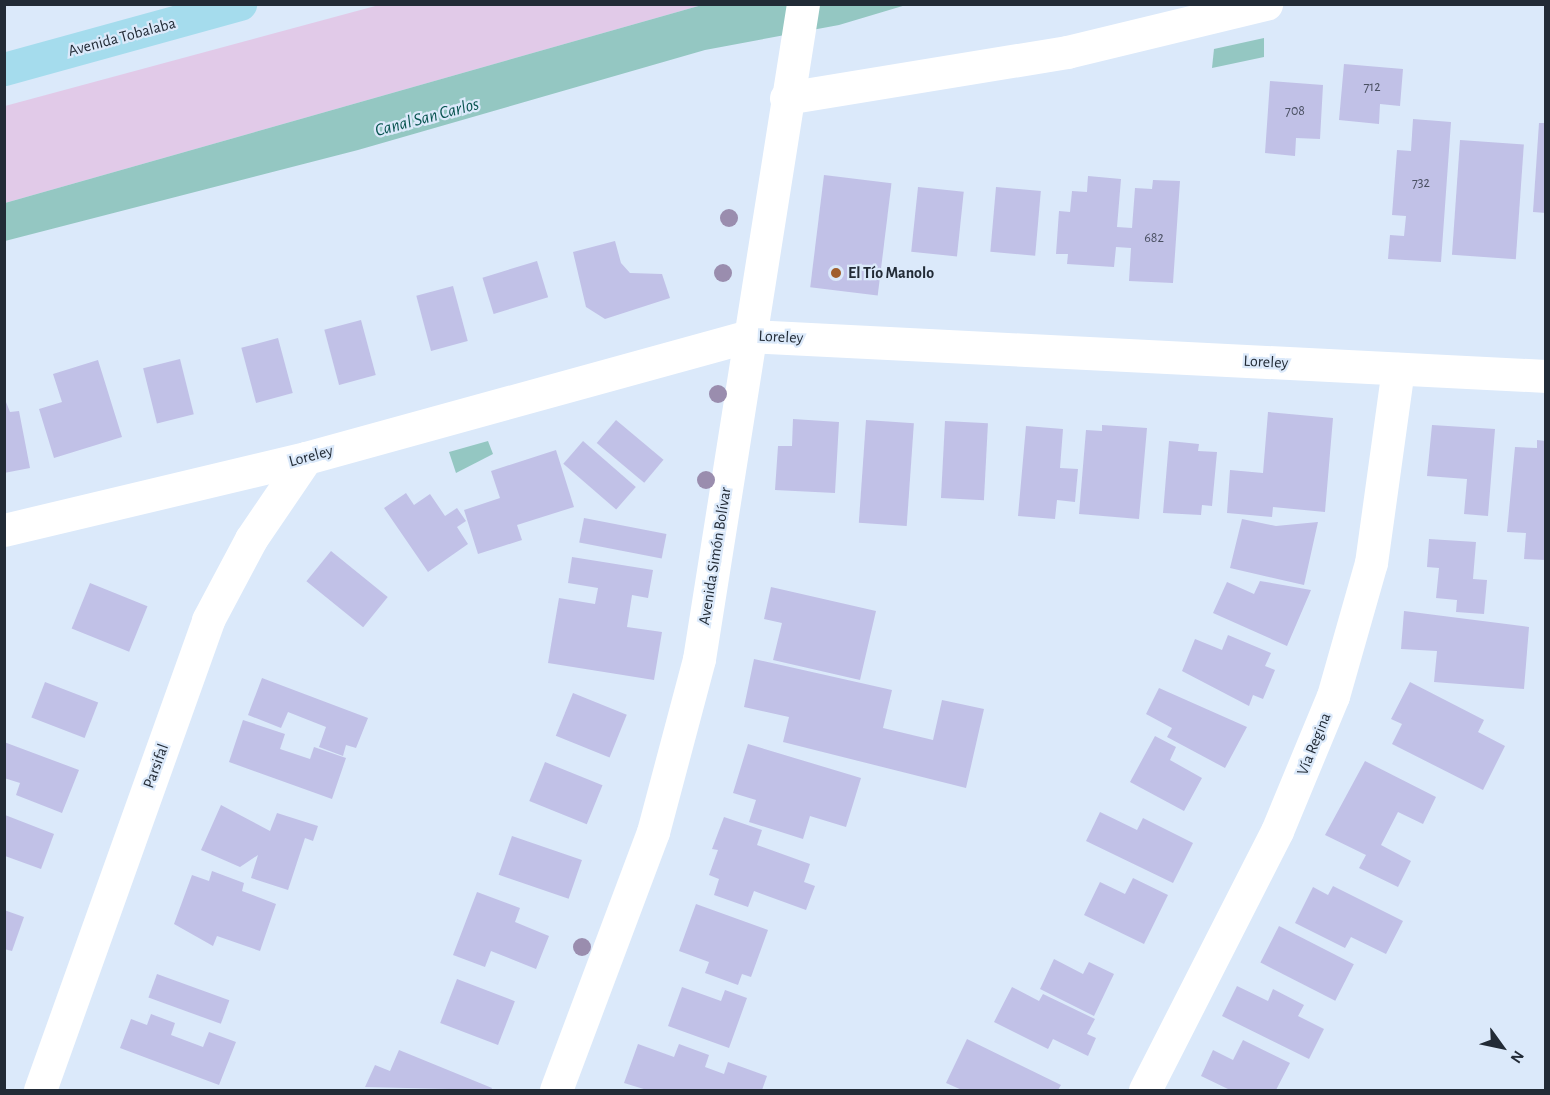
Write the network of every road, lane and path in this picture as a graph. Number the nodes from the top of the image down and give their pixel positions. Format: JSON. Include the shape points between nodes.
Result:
{"nodes":[{"id":1,"x":240,"y":4,"type":"edge"},
{"id":2,"x":803,"y":4,"type":"edge"},
{"id":3,"x":1266,"y":4,"type":"edge"},
{"id":4,"x":4,"y":69,"type":"edge"},
{"id":5,"x":788,"y":86,"type":"junction"},
{"id":6,"x":749,"y":336,"type":"junction"},
{"id":7,"x":1398,"y":369,"type":"junction"},
{"id":8,"x":1545,"y":376,"type":"edge"},
{"id":9,"x":306,"y":458,"type":"junction"},
{"id":10,"x":4,"y":530,"type":"edge"},
{"id":11,"x":40,"y":1090,"type":"edge"},
{"id":12,"x":556,"y":1090,"type":"edge"},
{"id":13,"x":1145,"y":1090,"type":"edge"}],
"edges":[{"from":1,"to":4,"type":"main road","name":"Avenida Tobalaba"},
{"from":2,"to":5,"type":"street","name":"Avenida Simón Bolívar"},
{"from":3,"to":5,"type":"street","via":[[1067,52]]},
{"from":5,"to":6,"type":"street","name":"Avenida Simón Bolívar"},
{"from":6,"to":7,"type":"street","name":"Loreley"},
{"from":6,"to":9,"type":"street","name":"Loreley"},
{"from":6,"to":12,"type":"street","name":"Avenida Simón Bolívar","via":[[699,659],[680,737],[653,832]]},
{"from":7,"to":8,"type":"street","name":"Loreley"},
{"from":7,"to":13,"type":"street","name":"Vía Regina","via":[[1371,563],[1333,696],[1277,831]]},
{"from":9,"to":10,"type":"street","name":"Loreley"},
{"from":9,"to":11,"type":"street","name":"Parsifal","via":[[250,539],[208,620]]}]}
